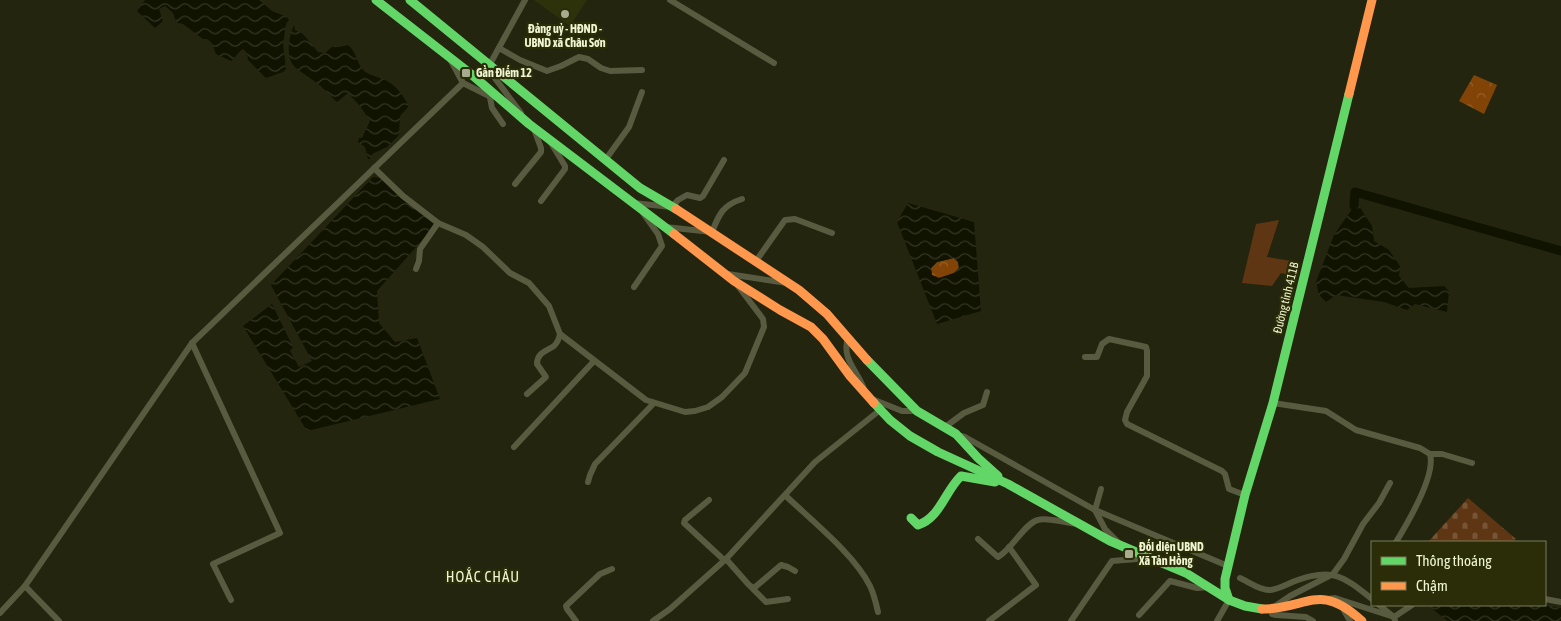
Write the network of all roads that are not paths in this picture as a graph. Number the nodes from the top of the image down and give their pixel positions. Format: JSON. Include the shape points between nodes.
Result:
{"nodes":[{"id":1,"x":376,"y":0,"type":"edge"},
{"id":2,"x":410,"y":0,"type":"edge"},
{"id":3,"x":525,"y":0,"type":"edge"},
{"id":4,"x":670,"y":0,"type":"edge"},
{"id":5,"x":1372,"y":0,"type":"edge"},
{"id":6,"x":498,"y":48,"type":"junction"},
{"id":7,"x":448,"y":55,"type":"junction"},
{"id":8,"x":774,"y":63,"type":"dead end"},
{"id":9,"x":490,"y":64,"type":"junction"},
{"id":10,"x":642,"y":70,"type":"dead end"},
{"id":11,"x":463,"y":83,"type":"junction"},
{"id":12,"x":489,"y":92,"type":"junction"},
{"id":13,"x":642,"y":92,"type":"dead end"},
{"id":14,"x":502,"y":124,"type":"dead end"},
{"id":15,"x":532,"y":126,"type":"junction"},
{"id":16,"x":550,"y":140,"type":"junction"},
{"id":17,"x":606,"y":159,"type":"junction"},
{"id":18,"x":724,"y":160,"type":"dead end"},
{"id":19,"x":374,"y":168,"type":"junction"},
{"id":20,"x":515,"y":184,"type":"dead end"},
{"id":21,"x":742,"y":199,"type":"dead end"},
{"id":22,"x":540,"y":201,"type":"dead end"},
{"id":23,"x":636,"y":205,"type":"junction"},
{"id":24,"x":672,"y":207,"type":"junction"},
{"id":25,"x":438,"y":223,"type":"junction"},
{"id":26,"x":664,"y":227,"type":"junction"},
{"id":27,"x":712,"y":232,"type":"junction"},
{"id":28,"x":832,"y":233,"type":"dead end"},
{"id":29,"x":756,"y":261,"type":"junction"},
{"id":30,"x":416,"y":269,"type":"dead end"},
{"id":31,"x":727,"y":274,"type":"junction"},
{"id":32,"x":734,"y":281,"type":"junction"},
{"id":33,"x":788,"y":283,"type":"junction"},
{"id":34,"x":634,"y":287,"type":"dead end"},
{"id":35,"x":560,"y":334,"type":"junction"},
{"id":36,"x":848,"y":338,"type":"junction"},
{"id":37,"x":192,"y":343,"type":"junction"},
{"id":38,"x":1085,"y":358,"type":"dead end"},
{"id":39,"x":594,"y":361,"type":"junction"},
{"id":40,"x":987,"y":392,"type":"dead end"},
{"id":41,"x":527,"y":394,"type":"dead end"},
{"id":42,"x":866,"y":394,"type":"junction"},
{"id":43,"x":1273,"y":403,"type":"junction"},
{"id":44,"x":654,"y":404,"type":"junction"},
{"id":45,"x":880,"y":410,"type":"junction"},
{"id":46,"x":917,"y":411,"type":"junction"},
{"id":47,"x":945,"y":427,"type":"junction"},
{"id":48,"x":956,"y":434,"type":"junction"},
{"id":49,"x":514,"y":447,"type":"dead end"},
{"id":50,"x":1430,"y":454,"type":"junction"},
{"id":51,"x":1472,"y":463,"type":"dead end"},
{"id":52,"x":588,"y":482,"type":"dead end"},
{"id":53,"x":1390,"y":483,"type":"dead end"},
{"id":54,"x":1008,"y":484,"type":"junction"},
{"id":55,"x":1101,"y":489,"type":"dead end"},
{"id":56,"x":1245,"y":495,"type":"junction"},
{"id":57,"x":786,"y":496,"type":"junction"},
{"id":58,"x":709,"y":500,"type":"dead end"},
{"id":59,"x":1095,"y":510,"type":"junction"},
{"id":60,"x":911,"y":518,"type":"dead end"},
{"id":61,"x":1079,"y":524,"type":"junction"},
{"id":62,"x":978,"y":539,"type":"dead end"},
{"id":63,"x":1397,"y":541,"type":"edge"},
{"id":64,"x":1009,"y":548,"type":"junction"},
{"id":65,"x":1126,"y":549,"type":"junction"},
{"id":66,"x":1152,"y":558,"type":"junction"},
{"id":67,"x":725,"y":560,"type":"junction"},
{"id":68,"x":1228,"y":566,"type":"junction"},
{"id":69,"x":612,"y":569,"type":"dead end"},
{"id":70,"x":794,"y":571,"type":"dead end"},
{"id":71,"x":1333,"y":574,"type":"junction"},
{"id":72,"x":1240,"y":578,"type":"dead end"},
{"id":73,"x":25,"y":586,"type":"junction"},
{"id":74,"x":751,"y":587,"type":"junction"},
{"id":75,"x":1210,"y":587,"type":"junction"},
{"id":76,"x":788,"y":598,"type":"dead end"},
{"id":77,"x":1371,"y":598,"type":"edge"},
{"id":78,"x":1327,"y":599,"type":"junction"},
{"id":79,"x":1546,"y":599,"type":"edge"},
{"id":80,"x":231,"y":600,"type":"dead end"},
{"id":81,"x":1229,"y":600,"type":"junction"},
{"id":82,"x":1561,"y":602,"type":"edge"},
{"id":83,"x":1342,"y":605,"type":"junction"},
{"id":84,"x":1380,"y":606,"type":"edge"},
{"id":85,"x":1411,"y":606,"type":"edge"},
{"id":86,"x":1271,"y":609,"type":"junction"},
{"id":87,"x":878,"y":612,"type":"dead end"},
{"id":88,"x":0,"y":614,"type":"edge"},
{"id":89,"x":1139,"y":614,"type":"dead end"},
{"id":90,"x":1394,"y":619,"type":"edge"},
{"id":91,"x":59,"y":621,"type":"edge"},
{"id":92,"x":576,"y":621,"type":"edge"},
{"id":93,"x":653,"y":621,"type":"edge"},
{"id":94,"x":989,"y":621,"type":"edge"},
{"id":95,"x":1071,"y":621,"type":"edge"},
{"id":96,"x":1217,"y":621,"type":"edge"},
{"id":97,"x":1314,"y":621,"type":"edge"},
{"id":98,"x":1350,"y":621,"type":"edge"},
{"id":99,"x":1362,"y":621,"type":"edge"}],
"edges":[{"from":1,"to":7,"type":"main road"},
{"from":2,"to":9,"type":"main road"},
{"from":3,"to":6,"type":"street"},
{"from":4,"to":8,"type":"street"},
{"from":5,"to":43,"type":"main road","name":"Đường tỉnh 411B"},
{"from":6,"to":9,"type":"street"},
{"from":6,"to":10,"type":"street","via":[[547,71],[579,57],[610,71]]},
{"from":7,"to":11,"type":"street"},
{"from":7,"to":12,"type":"main road"},
{"from":9,"to":15,"type":"street","via":[[494,77]]},
{"from":9,"to":17,"type":"main road"},
{"from":11,"to":12,"type":"street"},
{"from":11,"to":19,"type":"street"},
{"from":12,"to":14,"type":"street","via":[[492,108]]},
{"from":12,"to":15,"type":"main road"},
{"from":13,"to":17,"type":"street","via":[[629,127]]},
{"from":15,"to":16,"type":"main road"},
{"from":15,"to":20,"type":"street","via":[[541,152]]},
{"from":16,"to":22,"type":"street","via":[[565,169]]},
{"from":16,"to":23,"type":"main road"},
{"from":17,"to":24,"type":"main road","via":[[640,188]]},
{"from":18,"to":24,"type":"street","via":[[702,197],[698,199],[687,195]]},
{"from":19,"to":25,"type":"street"},
{"from":19,"to":37,"type":"street"},
{"from":21,"to":27,"type":"street","via":[[723,210]]},
{"from":23,"to":24,"type":"street"},
{"from":23,"to":26,"type":"main road"},
{"from":23,"to":34,"type":"street","via":[[658,234],[662,246]]},
{"from":24,"to":27,"type":"main road"},
{"from":25,"to":30,"type":"street","via":[[420,249]]},
{"from":25,"to":35,"type":"street","via":[[466,235],[510,273],[529,283],[550,306]]},
{"from":26,"to":27,"type":"street"},
{"from":26,"to":31,"type":"main road"},
{"from":27,"to":29,"type":"main road"},
{"from":28,"to":29,"type":"street","via":[[795,218],[785,220]]},
{"from":29,"to":33,"type":"main road"},
{"from":31,"to":32,"type":"main road"},
{"from":31,"to":33,"type":"street"},
{"from":32,"to":42,"type":"main road","via":[[811,327]]},
{"from":32,"to":44,"type":"street","via":[[763,319],[764,327],[745,373],[708,407],[684,412]]},
{"from":33,"to":36,"type":"main road","via":[[827,314]]},
{"from":35,"to":39,"type":"street"},
{"from":35,"to":41,"type":"street","via":[[556,344],[538,358],[537,364],[546,377]]},
{"from":36,"to":42,"type":"street","via":[[848,360]]},
{"from":36,"to":46,"type":"main road"},
{"from":37,"to":73,"type":"street"},
{"from":37,"to":80,"type":"street","via":[[280,532],[213,564]]},
{"from":38,"to":56,"type":"street","via":[[1097,357],[1102,344],[1109,339],[1146,347],[1146,376],[1127,412],[1127,424],[1222,471],[1229,490]]},
{"from":39,"to":44,"type":"street"},
{"from":39,"to":49,"type":"street"},
{"from":40,"to":47,"type":"street","via":[[982,406],[964,413]]},
{"from":42,"to":45,"type":"main road"},
{"from":42,"to":46,"type":"street","via":[[902,411]]},
{"from":43,"to":50,"type":"street","via":[[1326,410],[1356,430],[1420,448]]},
{"from":43,"to":56,"type":"main road","name":"Đường tỉnh 411B"},
{"from":44,"to":52,"type":"street","via":[[595,464]]},
{"from":45,"to":54,"type":"main road","via":[[910,436]]},
{"from":45,"to":57,"type":"street","via":[[815,462]]},
{"from":46,"to":47,"type":"main road"},
{"from":47,"to":48,"type":"main road"},
{"from":48,"to":54,"type":"main road"},
{"from":48,"to":59,"type":"street"},
{"from":50,"to":51,"type":"street","via":[[1442,454]]},
{"from":50,"to":63,"type":"street","via":[[1421,495]]},
{"from":53,"to":71,"type":"street"},
{"from":54,"to":60,"type":"main road","via":[[961,476],[924,524],[918,525]]},
{"from":54,"to":61,"type":"main road"},
{"from":55,"to":59,"type":"street"},
{"from":56,"to":68,"type":"main road","name":"Đường tỉnh 411B"},
{"from":57,"to":67,"type":"street"},
{"from":57,"to":87,"type":"street","via":[[864,575]]},
{"from":58,"to":67,"type":"street","via":[[684,523]]},
{"from":59,"to":65,"type":"street","via":[[1104,529]]},
{"from":59,"to":68,"type":"street"},
{"from":61,"to":64,"type":"street","via":[[1038,520]]},
{"from":61,"to":65,"type":"main road"},
{"from":62,"to":64,"type":"street","via":[[998,557]]},
{"from":64,"to":94,"type":"street","via":[[1036,585]]},
{"from":65,"to":66,"type":"main road"},
{"from":66,"to":75,"type":"main road"},
{"from":66,"to":95,"type":"street","via":[[1112,561]]},
{"from":67,"to":74,"type":"street"},
{"from":67,"to":93,"type":"street"},
{"from":68,"to":81,"type":"main road","name":"Đường tỉnh 411B","via":[[1225,588]]},
{"from":69,"to":92,"type":"street","via":[[600,574],[566,606]]},
{"from":70,"to":74,"type":"street","via":[[781,565],[758,586]]},
{"from":71,"to":72,"type":"street","via":[[1307,576],[1272,590]]},
{"from":71,"to":77,"type":"street"},
{"from":71,"to":86,"type":"street"},
{"from":73,"to":88,"type":"street"},
{"from":73,"to":91,"type":"street"},
{"from":74,"to":76,"type":"street","via":[[766,602]]},
{"from":75,"to":81,"type":"main road"},
{"from":75,"to":89,"type":"street","via":[[1197,588],[1170,581]]},
{"from":78,"to":83,"type":"main road"},
{"from":78,"to":86,"type":"main road"},
{"from":78,"to":90,"type":"street","via":[[1336,598]]},
{"from":79,"to":82,"type":"street"},
{"from":81,"to":86,"type":"main road","via":[[1258,609]]},
{"from":81,"to":96,"type":"street"},
{"from":83,"to":98,"type":"street"},
{"from":83,"to":99,"type":"main road"},
{"from":84,"to":90,"type":"street"},
{"from":85,"to":90,"type":"street"},
{"from":86,"to":97,"type":"street","via":[[1272,614],[1306,616]]}]}
